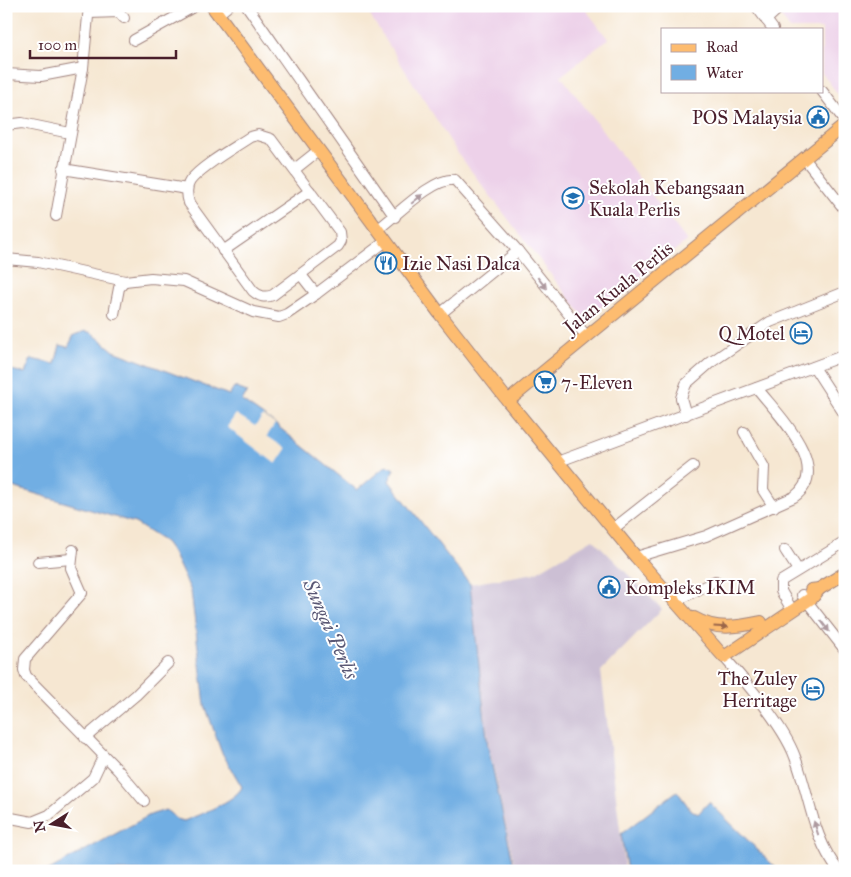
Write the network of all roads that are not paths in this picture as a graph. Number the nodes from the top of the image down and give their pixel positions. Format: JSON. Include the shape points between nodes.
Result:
{"nodes":[{"id":1,"x":195,"y":6,"type":"edge"},
{"id":2,"x":247,"y":6,"type":"edge"},
{"id":3,"x":756,"y":6,"type":"edge"},
{"id":4,"x":782,"y":6,"type":"edge"},
{"id":5,"x":89,"y":9,"type":"edge"},
{"id":6,"x":219,"y":9,"type":"edge"},
{"id":7,"x":124,"y":18,"type":"dead end"},
{"id":8,"x":766,"y":20,"type":"junction"},
{"id":9,"x":772,"y":28,"type":"edge"},
{"id":10,"x":134,"y":40,"type":"dead end"},
{"id":11,"x":83,"y":68,"type":"junction"},
{"id":12,"x":6,"y":74,"type":"edge"},
{"id":13,"x":823,"y":92,"type":"edge"},
{"id":14,"x":845,"y":123,"type":"edge"},
{"id":15,"x":6,"y":125,"type":"edge"},
{"id":16,"x":70,"y":133,"type":"junction"},
{"id":17,"x":319,"y":150,"type":"junction"},
{"id":18,"x":804,"y":158,"type":"junction"},
{"id":19,"x":63,"y":169,"type":"junction"},
{"id":20,"x":295,"y":169,"type":"junction"},
{"id":21,"x":188,"y":189,"type":"junction"},
{"id":22,"x":310,"y":191,"type":"junction"},
{"id":23,"x":845,"y":210,"type":"edge"},
{"id":24,"x":56,"y":216,"type":"dead end"},
{"id":25,"x":395,"y":217,"type":"junction"},
{"id":26,"x":378,"y":229,"type":"junction"},
{"id":27,"x":386,"y":241,"type":"junction"},
{"id":28,"x":223,"y":251,"type":"junction"},
{"id":29,"x":518,"y":251,"type":"junction"},
{"id":30,"x":6,"y":259,"type":"edge"},
{"id":31,"x":301,"y":275,"type":"junction"},
{"id":32,"x":125,"y":281,"type":"junction"},
{"id":33,"x":845,"y":292,"type":"edge"},
{"id":34,"x":316,"y":294,"type":"junction"},
{"id":35,"x":114,"y":314,"type":"dead end"},
{"id":36,"x":440,"y":314,"type":"junction"},
{"id":37,"x":587,"y":337,"type":"junction"},
{"id":38,"x":845,"y":355,"type":"edge"},
{"id":39,"x":814,"y":367,"type":"junction"},
{"id":40,"x":757,"y":388,"type":"junction"},
{"id":41,"x":508,"y":401,"type":"junction"},
{"id":42,"x":686,"y":415,"type":"junction"},
{"id":43,"x":845,"y":415,"type":"edge"},
{"id":44,"x":744,"y":432,"type":"dead end"},
{"id":45,"x":557,"y":462,"type":"junction"},
{"id":46,"x":693,"y":466,"type":"dead end"},
{"id":47,"x":774,"y":506,"type":"junction"},
{"id":48,"x":613,"y":529,"type":"junction"},
{"id":49,"x":845,"y":542,"type":"edge"},
{"id":50,"x":785,"y":550,"type":"dead end"},
{"id":51,"x":636,"y":557,"type":"junction"},
{"id":52,"x":38,"y":562,"type":"dead end"},
{"id":53,"x":798,"y":570,"type":"junction"},
{"id":54,"x":845,"y":573,"type":"edge"},
{"id":55,"x":715,"y":581,"type":"dead end"},
{"id":56,"x":804,"y":598,"type":"junction"},
{"id":57,"x":674,"y":602,"type":"junction"},
{"id":58,"x":790,"y":607,"type":"junction"},
{"id":59,"x":684,"y":613,"type":"junction"},
{"id":60,"x":761,"y":622,"type":"junction"},
{"id":61,"x":845,"y":650,"type":"edge"},
{"id":62,"x":722,"y":654,"type":"junction"},
{"id":63,"x":168,"y":663,"type":"dead end"},
{"id":64,"x":85,"y":738,"type":"junction"},
{"id":65,"x":103,"y":756,"type":"junction"},
{"id":66,"x":144,"y":802,"type":"dead end"},
{"id":67,"x":6,"y":817,"type":"edge"},
{"id":68,"x":839,"y":871,"type":"edge"}],
"edges":[{"from":1,"to":10,"type":"street"},
{"from":2,"to":25,"type":"street"},
{"from":3,"to":8,"type":"street"},
{"from":4,"to":8,"type":"street"},
{"from":5,"to":7,"type":"street","via":[[119,12]]},
{"from":5,"to":11,"type":"street"},
{"from":6,"to":17,"type":"main road"},
{"from":8,"to":9,"type":"street"},
{"from":11,"to":12,"type":"street","via":[[40,76]]},
{"from":11,"to":16,"type":"street"},
{"from":13,"to":14,"type":"street"},
{"from":14,"to":18,"type":"main road","name":"Jalan Kuala Perlis"},
{"from":15,"to":16,"type":"street","via":[[22,123]]},
{"from":16,"to":19,"type":"street"},
{"from":17,"to":20,"type":"street"},
{"from":17,"to":26,"type":"main road"},
{"from":18,"to":23,"type":"street"},
{"from":18,"to":37,"type":"main road","name":"Jalan Kuala Perlis"},
{"from":19,"to":21,"type":"street"},
{"from":19,"to":24,"type":"street"},
{"from":20,"to":21,"type":"street","via":[[271,139],[250,136],[211,163],[190,181]]},
{"from":20,"to":22,"type":"street"},
{"from":21,"to":28,"type":"street","via":[[189,203]]},
{"from":22,"to":28,"type":"street"},
{"from":22,"to":31,"type":"street","via":[[340,232],[341,242]]},
{"from":25,"to":26,"type":"street"},
{"from":25,"to":29,"type":"street","one_way":true,"via":[[432,187],[455,180]]},
{"from":26,"to":27,"type":"main road"},
{"from":27,"to":34,"type":"street"},
{"from":27,"to":36,"type":"main road"},
{"from":28,"to":31,"type":"street","via":[[253,291],[263,297],[273,295]]},
{"from":29,"to":36,"type":"street"},
{"from":29,"to":37,"type":"street","one_way":true},
{"from":30,"to":32,"type":"street"},
{"from":31,"to":34,"type":"street"},
{"from":32,"to":34,"type":"street","via":[[151,278],[184,282],[253,312],[271,316],[287,314]]},
{"from":32,"to":35,"type":"street","via":[[119,288]]},
{"from":33,"to":42,"type":"street","via":[[770,322],[710,363],[686,384],[681,398]]},
{"from":36,"to":41,"type":"main road"},
{"from":37,"to":41,"type":"main road","name":"Jalan Kuala Perlis"},
{"from":38,"to":39,"type":"street"},
{"from":39,"to":40,"type":"street"},
{"from":39,"to":43,"type":"street"},
{"from":40,"to":42,"type":"street"},
{"from":40,"to":47,"type":"street","via":[[798,441],[808,464],[808,480],[802,492]]},
{"from":41,"to":45,"type":"main road"},
{"from":42,"to":45,"type":"street"},
{"from":44,"to":47,"type":"street","via":[[764,468],[764,492]]},
{"from":45,"to":48,"type":"main road"},
{"from":46,"to":48,"type":"street"},
{"from":47,"to":51,"type":"street","via":[[706,536]]},
{"from":48,"to":51,"type":"main road"},
{"from":49,"to":53,"type":"street"},
{"from":50,"to":53,"type":"street"},
{"from":51,"to":57,"type":"main road"},
{"from":52,"to":64,"type":"street","via":[[72,554],[71,568],[81,595],[25,659],[24,670],[26,676]]},
{"from":53,"to":58,"type":"street","via":[[780,585]]},
{"from":54,"to":56,"type":"main road"},
{"from":55,"to":57,"type":"street"},
{"from":56,"to":58,"type":"main road"},
{"from":56,"to":61,"type":"street","one_way":true},
{"from":57,"to":59,"type":"main road"},
{"from":58,"to":60,"type":"main road"},
{"from":58,"to":62,"type":"main road"},
{"from":59,"to":60,"type":"main road","one_way":true,"via":[[703,624],[720,628]]},
{"from":59,"to":62,"type":"main road"},
{"from":60,"to":62,"type":"main road"},
{"from":68,"to":62,"type":"street","one_way":true,"via":[[820,841],[792,750]]},
{"from":63,"to":64,"type":"street"},
{"from":64,"to":65,"type":"street"},
{"from":65,"to":66,"type":"street"},
{"from":65,"to":67,"type":"street","via":[[93,778],[49,815],[32,822]]}]}
